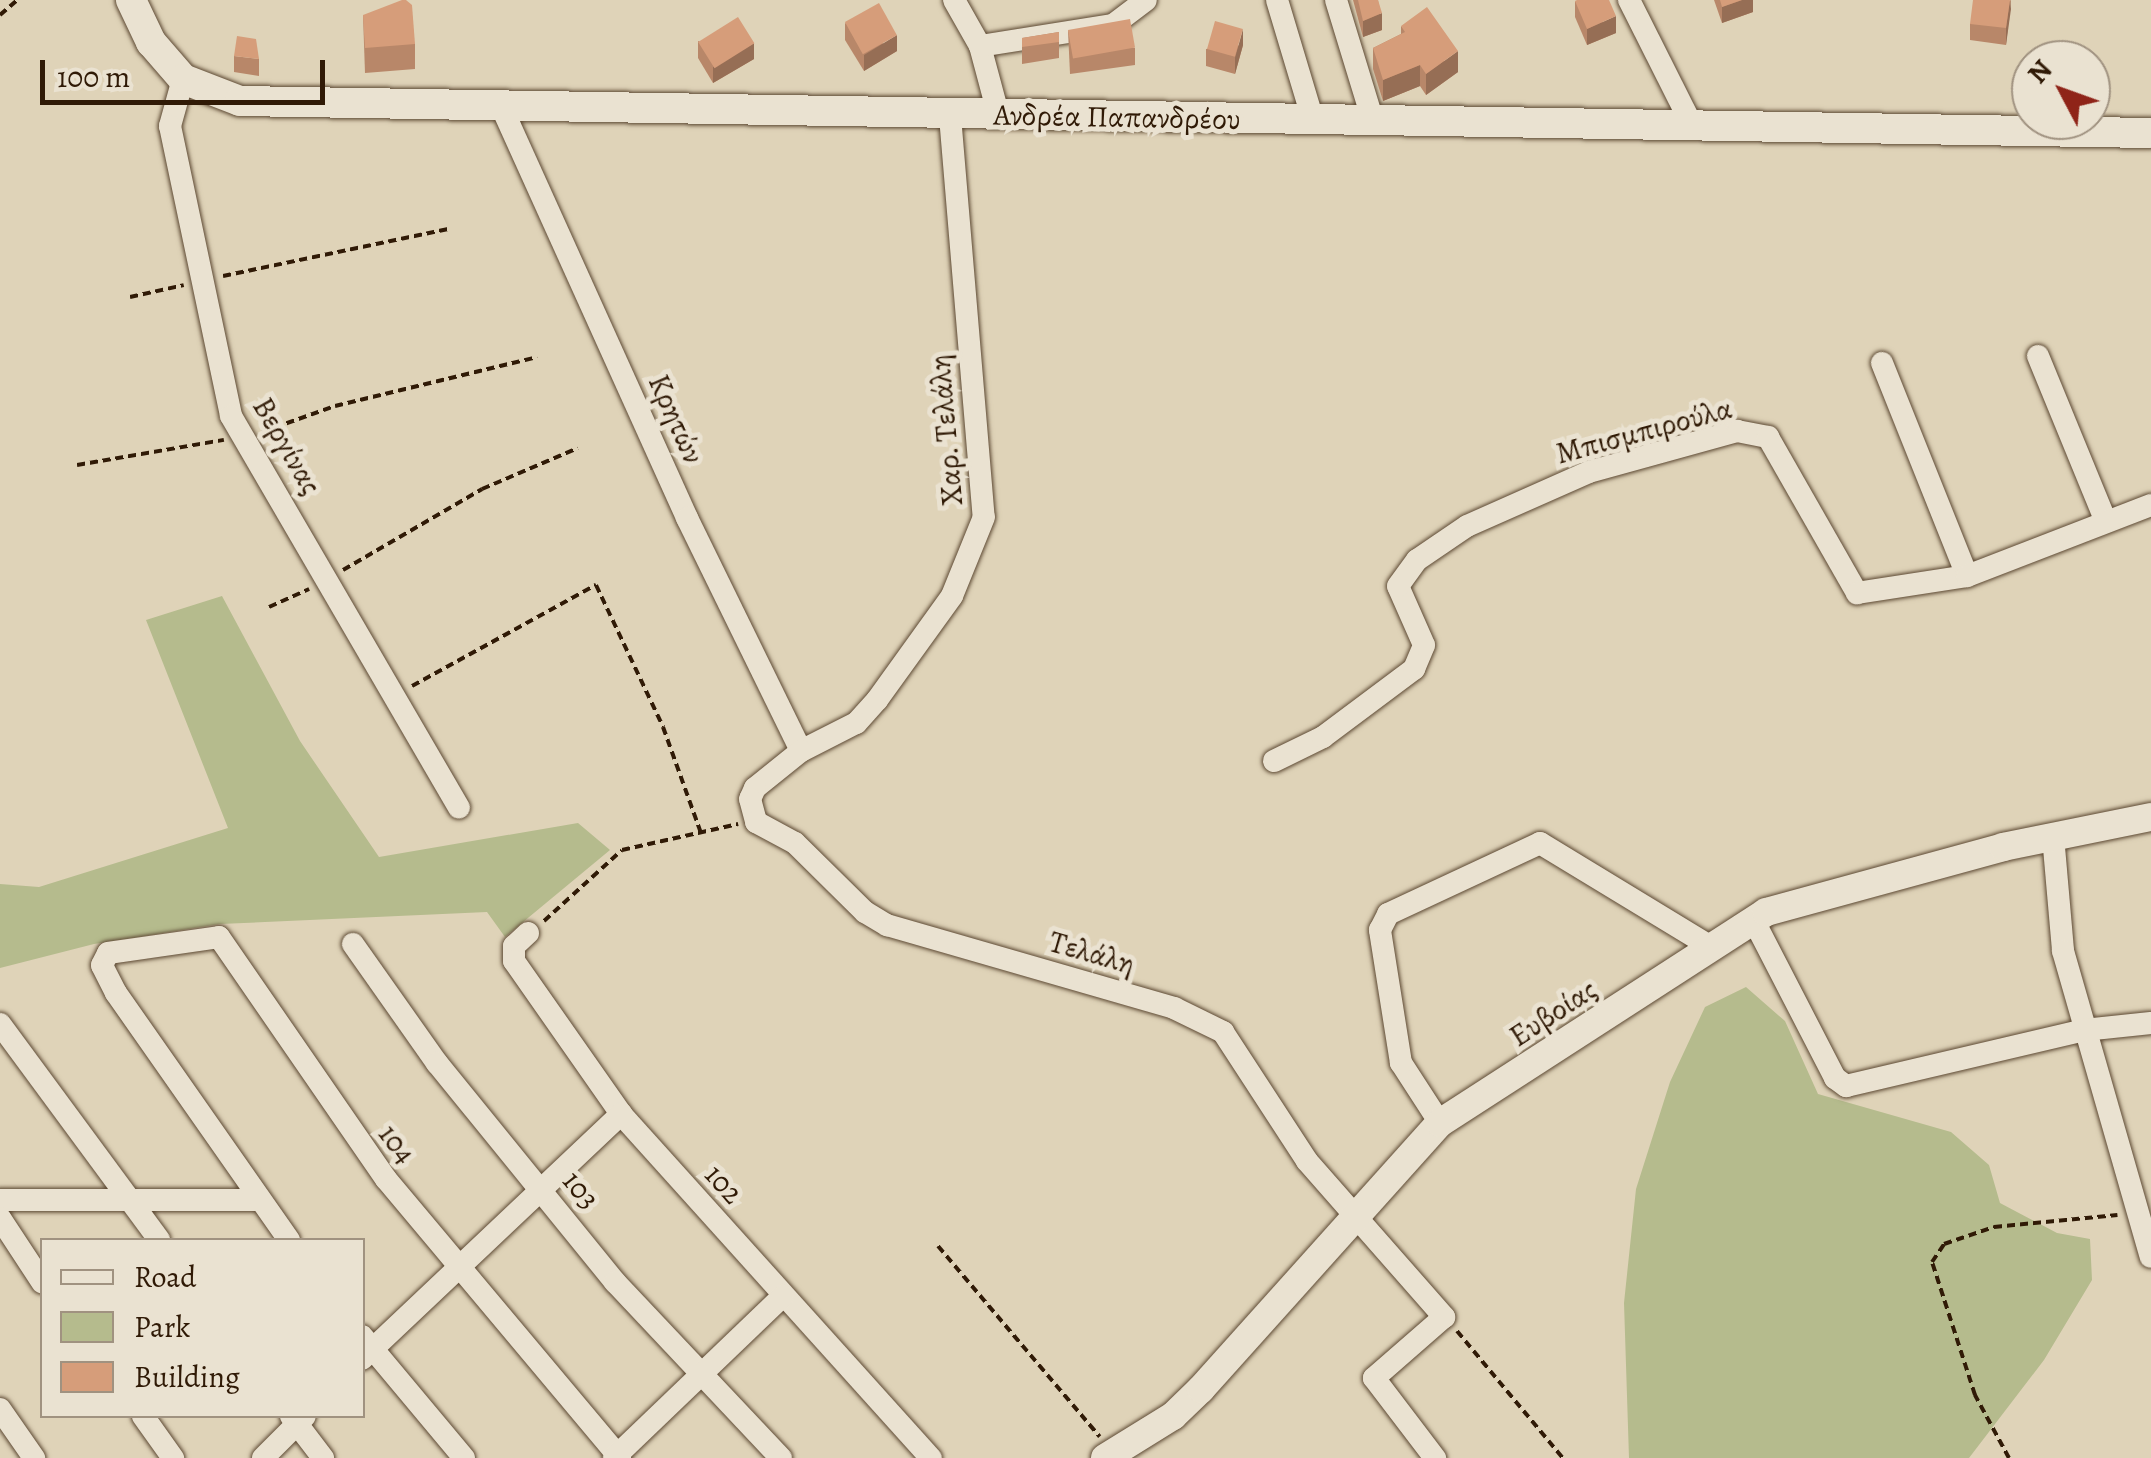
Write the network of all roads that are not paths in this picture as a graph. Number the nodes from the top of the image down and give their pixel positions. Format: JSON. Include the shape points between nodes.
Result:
{"nodes":[{"id":1,"x":131,"y":0,"type":"edge"},
{"id":2,"x":954,"y":0,"type":"edge"},
{"id":3,"x":1146,"y":0,"type":"edge"},
{"id":4,"x":1276,"y":0,"type":"edge"},
{"id":5,"x":1336,"y":0,"type":"edge"},
{"id":6,"x":1629,"y":0,"type":"edge"},
{"id":7,"x":980,"y":46,"type":"junction"},
{"id":8,"x":182,"y":79,"type":"junction"},
{"id":9,"x":502,"y":108,"type":"junction"},
{"id":10,"x":998,"y":113,"type":"junction"},
{"id":11,"x":950,"y":116,"type":"junction"},
{"id":12,"x":1313,"y":120,"type":"junction"},
{"id":13,"x":1373,"y":121,"type":"junction"},
{"id":14,"x":1692,"y":126,"type":"junction"},
{"id":15,"x":2151,"y":133,"type":"edge"},
{"id":16,"x":2038,"y":356,"type":"dead end"},
{"id":17,"x":1882,"y":363,"type":"dead end"},
{"id":18,"x":2151,"y":505,"type":"edge"},
{"id":19,"x":2106,"y":522,"type":"junction"},
{"id":20,"x":1967,"y":576,"type":"junction"},
{"id":21,"x":801,"y":750,"type":"junction"},
{"id":22,"x":1274,"y":761,"type":"dead end"},
{"id":23,"x":459,"y":808,"type":"dead end"},
{"id":24,"x":2151,"y":817,"type":"edge"},
{"id":25,"x":756,"y":822,"type":"joint"},
{"id":26,"x":2052,"y":836,"type":"junction"},
{"id":27,"x":1754,"y":920,"type":"junction"},
{"id":28,"x":528,"y":933,"type":"road end"},
{"id":29,"x":352,"y":944,"type":"dead end"},
{"id":30,"x":1712,"y":948,"type":"junction"},
{"id":31,"x":2151,"y":1023,"type":"edge"},
{"id":32,"x":0,"y":1024,"type":"edge"},
{"id":33,"x":2084,"y":1030,"type":"junction"},
{"id":34,"x":621,"y":1114,"type":"junction"},
{"id":35,"x":1440,"y":1123,"type":"junction"},
{"id":36,"x":541,"y":1189,"type":"junction"},
{"id":37,"x":0,"y":1200,"type":"edge"},
{"id":38,"x":130,"y":1200,"type":"junction"},
{"id":39,"x":258,"y":1200,"type":"junction"},
{"id":40,"x":1356,"y":1210,"type":"junction"},
{"id":41,"x":0,"y":1218,"type":"edge"},
{"id":42,"x":157,"y":1238,"type":"edge"},
{"id":43,"x":287,"y":1238,"type":"edge"},
{"id":44,"x":2151,"y":1257,"type":"edge"},
{"id":45,"x":456,"y":1270,"type":"junction"},
{"id":46,"x":40,"y":1279,"type":"edge"},
{"id":47,"x":783,"y":1296,"type":"junction"},
{"id":48,"x":366,"y":1348,"type":"edge"},
{"id":49,"x":702,"y":1372,"type":"junction"},
{"id":50,"x":0,"y":1409,"type":"edge"},
{"id":51,"x":144,"y":1418,"type":"edge"},
{"id":52,"x":298,"y":1418,"type":"edge"},
{"id":53,"x":1110,"y":1455,"type":"edge"},
{"id":54,"x":617,"y":1457,"type":"edge"},
{"id":55,"x":34,"y":1458,"type":"edge"},
{"id":56,"x":173,"y":1458,"type":"edge"},
{"id":57,"x":263,"y":1458,"type":"edge"},
{"id":58,"x":324,"y":1458,"type":"edge"},
{"id":59,"x":464,"y":1458,"type":"edge"},
{"id":60,"x":781,"y":1458,"type":"edge"},
{"id":61,"x":931,"y":1458,"type":"edge"},
{"id":62,"x":1435,"y":1458,"type":"edge"}],
"edges":[{"from":1,"to":8,"type":"main road","name":"Ανδρέα Παπανδρέου","via":[[151,42]]},
{"from":2,"to":7,"type":"street"},
{"from":3,"to":7,"type":"street","via":[[1114,26]]},
{"from":4,"to":12,"type":"street"},
{"from":5,"to":13,"type":"street"},
{"from":6,"to":14,"type":"street"},
{"from":7,"to":10,"type":"street"},
{"from":8,"to":9,"type":"main road","name":"Ανδρέα Παπανδρέου","via":[[240,101]]},
{"from":8,"to":23,"type":"street","name":"Βεργίνας","via":[[170,126],[223,394]]},
{"from":9,"to":11,"type":"main road","name":"Ανδρέα Παπανδρέου"},
{"from":9,"to":21,"type":"street","name":"Κρητών","via":[[687,518]]},
{"from":10,"to":11,"type":"main road","name":"Ανδρέα Παπανδρέου"},
{"from":10,"to":12,"type":"main road","name":"Ανδρέα Παπανδρέου"},
{"from":11,"to":21,"type":"street","name":"Χαρ. Τελάλη","via":[[984,517],[952,596],[876,700],[856,723]]},
{"from":12,"to":13,"type":"main road","name":"Ανδρέα Παπανδρέου"},
{"from":13,"to":14,"type":"main road","name":"Ανδρέα Παπανδρέου"},
{"from":14,"to":15,"type":"main road","name":"Ανδρέα Παπανδρέου"},
{"from":16,"to":19,"type":"street"},
{"from":17,"to":20,"type":"street"},
{"from":18,"to":19,"type":"street","name":"Μπισμπιρούλα"},
{"from":19,"to":20,"type":"street","name":"Μπισμπιρούλα"},
{"from":20,"to":22,"type":"street","name":"Μπισμπιρούλα","via":[[1852,591],[1780,450],[1768,437],[1736,430],[1590,472],[1519,500],[1432,548],[1398,586],[1424,645],[1414,669],[1322,737]]},
{"from":21,"to":25,"type":"street","name":"Χαρ. Τελάλη","via":[[752,791]]},
{"from":24,"to":26,"type":"street","name":"Ευβοίας"},
{"from":25,"to":40,"type":"street","name":"Τελάλη","via":[[794,843],[887,925],[1213,1024],[1257,1079],[1307,1161]]},
{"from":26,"to":27,"type":"street","name":"Ευβοίας","via":[[1831,890]]},
{"from":26,"to":33,"type":"street","via":[[2063,952]]},
{"from":27,"to":30,"type":"street","name":"Ευβοίας"},
{"from":27,"to":33,"type":"street","via":[[1841,1084]]},
{"from":28,"to":34,"type":"street","name":"102","via":[[514,946],[514,961]]},
{"from":29,"to":36,"type":"street","name":"103","via":[[437,1063]]},
{"from":30,"to":35,"type":"street","name":"Ευβοίας"},
{"from":30,"to":35,"type":"street","via":[[1540,843],[1388,914],[1380,930],[1401,1064]]},
{"from":31,"to":33,"type":"street"},
{"from":32,"to":38,"type":"street"},
{"from":33,"to":44,"type":"street"},
{"from":34,"to":36,"type":"street"},
{"from":34,"to":47,"type":"street","name":"102"},
{"from":35,"to":40,"type":"street","name":"Ευβοίας"},
{"from":36,"to":45,"type":"street"},
{"from":36,"to":49,"type":"street","name":"103","via":[[615,1282]]},
{"from":37,"to":38,"type":"street"},
{"from":38,"to":39,"type":"street"},
{"from":38,"to":42,"type":"street"},
{"from":39,"to":43,"type":"street"},
{"from":39,"to":45,"type":"street","name":"104","via":[[116,993],[102,965],[108,953],[219,937],[323,1092]]},
{"from":40,"to":53,"type":"street","name":"Ευβοίας","via":[[1201,1389]]},
{"from":40,"to":62,"type":"street","name":"Τελάλη","via":[[1444,1317],[1374,1378]]},
{"from":41,"to":46,"type":"street"},
{"from":45,"to":48,"type":"street"},
{"from":45,"to":54,"type":"street","name":"104"},
{"from":47,"to":49,"type":"street"},
{"from":47,"to":61,"type":"street","name":"102"},
{"from":48,"to":59,"type":"street"},
{"from":49,"to":54,"type":"street"},
{"from":49,"to":60,"type":"street","name":"103"},
{"from":50,"to":55,"type":"street"},
{"from":51,"to":56,"type":"street"},
{"from":52,"to":57,"type":"street"},
{"from":52,"to":58,"type":"street"}]}
